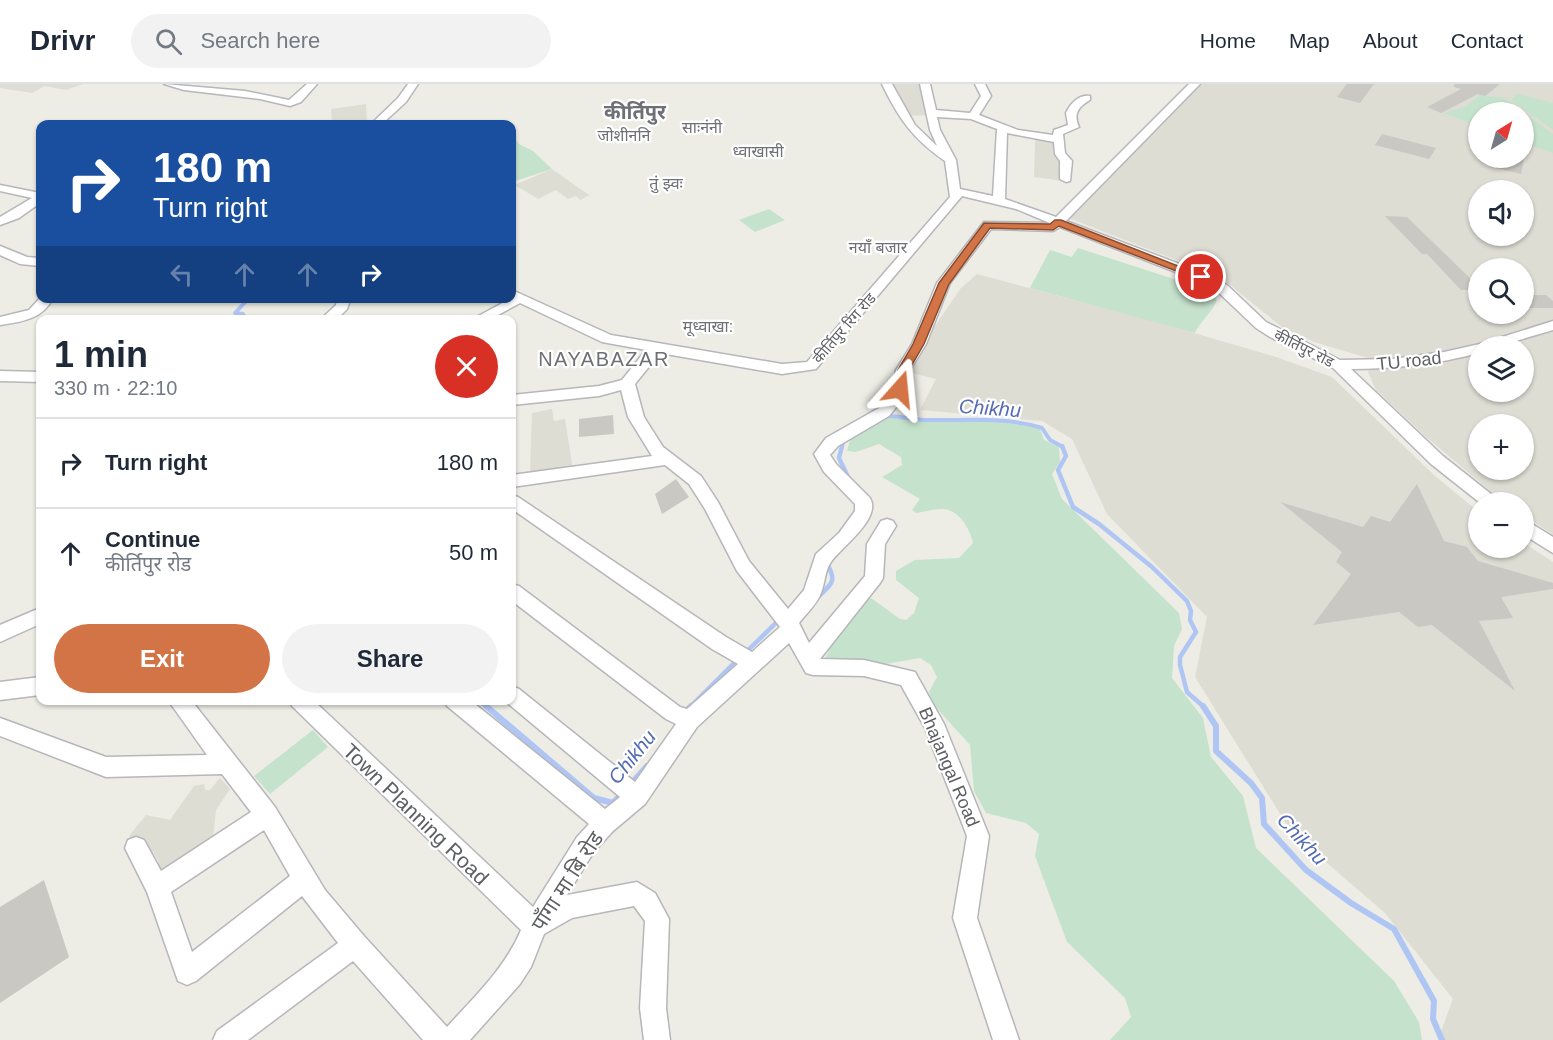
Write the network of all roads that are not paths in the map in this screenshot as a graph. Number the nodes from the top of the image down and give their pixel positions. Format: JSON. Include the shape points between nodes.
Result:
{"nodes":[{"id":1,"x":169,"y":84,"type":"edge"},
{"id":2,"x":312,"y":84,"type":"edge"},
{"id":3,"x":413,"y":84,"type":"edge"},
{"id":4,"x":887,"y":84,"type":"edge"},
{"id":5,"x":925,"y":84,"type":"edge"},
{"id":6,"x":980,"y":84,"type":"edge"},
{"id":7,"x":1192,"y":87,"type":"edge"},
{"id":8,"x":1172,"y":91,"type":"dead end"},
{"id":9,"x":1086,"y":98,"type":"dead end"},
{"id":10,"x":931,"y":113,"type":"junction"},
{"id":11,"x":973,"y":116,"type":"junction"},
{"id":12,"x":380,"y":120,"type":"edge"},
{"id":13,"x":1002,"y":128,"type":"junction"},
{"id":14,"x":1057,"y":139,"type":"junction"},
{"id":15,"x":950,"y":160,"type":"junction"},
{"id":16,"x":1066,"y":179,"type":"dead end"},
{"id":17,"x":0,"y":188,"type":"edge"},
{"id":18,"x":954,"y":191,"type":"junction"},
{"id":19,"x":36,"y":196,"type":"edge"},
{"id":20,"x":999,"y":199,"type":"junction"},
{"id":21,"x":36,"y":200,"type":"edge"},
{"id":22,"x":0,"y":221,"type":"edge"},
{"id":23,"x":1058,"y":222,"type":"junction"},
{"id":24,"x":0,"y":249,"type":"edge"},
{"id":25,"x":36,"y":262,"type":"edge"},
{"id":26,"x":516,"y":296,"type":"edge"},
{"id":27,"x":45,"y":303,"type":"edge"},
{"id":28,"x":343,"y":303,"type":"edge"},
{"id":29,"x":505,"y":303,"type":"edge"},
{"id":30,"x":332,"y":315,"type":"edge"},
{"id":31,"x":486,"y":315,"type":"edge"},
{"id":32,"x":1,"y":322,"type":"edge"},
{"id":33,"x":1553,"y":325,"type":"edge"},
{"id":34,"x":1518,"y":336,"type":"edge"},
{"id":35,"x":656,"y":348,"type":"junction"},
{"id":36,"x":1468,"y":351,"type":"edge"},
{"id":37,"x":1338,"y":365,"type":"junction"},
{"id":38,"x":0,"y":376,"type":"edge"},
{"id":39,"x":36,"y":377,"type":"edge"},
{"id":40,"x":627,"y":383,"type":"junction"},
{"id":41,"x":516,"y":400,"type":"edge"},
{"id":42,"x":669,"y":459,"type":"junction"},
{"id":43,"x":516,"y":481,"type":"edge"},
{"id":44,"x":1477,"y":492,"type":"edge"},
{"id":45,"x":516,"y":504,"type":"edge"},
{"id":46,"x":888,"y":526,"type":"dead end"},
{"id":47,"x":1534,"y":533,"type":"edge"},
{"id":48,"x":1553,"y":546,"type":"edge"},
{"id":49,"x":516,"y":594,"type":"edge"},
{"id":50,"x":36,"y":618,"type":"edge"},
{"id":51,"x":790,"y":626,"type":"junction"},
{"id":52,"x":0,"y":633,"type":"edge"},
{"id":53,"x":808,"y":659,"type":"junction"},
{"id":54,"x":753,"y":663,"type":"junction"},
{"id":55,"x":36,"y":686,"type":"edge"},
{"id":56,"x":0,"y":691,"type":"edge"},
{"id":57,"x":516,"y":698,"type":"edge"},
{"id":58,"x":182,"y":705,"type":"edge"},
{"id":59,"x":304,"y":705,"type":"edge"},
{"id":60,"x":460,"y":705,"type":"edge"},
{"id":61,"x":690,"y":720,"type":"junction"},
{"id":62,"x":0,"y":728,"type":"edge"},
{"id":63,"x":229,"y":764,"type":"junction"},
{"id":64,"x":637,"y":797,"type":"junction"},
{"id":65,"x":267,"y":815,"type":"junction"},
{"id":66,"x":605,"y":823,"type":"junction"},
{"id":67,"x":136,"y":848,"type":"dead end"},
{"id":68,"x":304,"y":880,"type":"junction"},
{"id":69,"x":157,"y":887,"type":"junction"},
{"id":70,"x":535,"y":926,"type":"junction"},
{"id":71,"x":355,"y":945,"type":"junction"},
{"id":72,"x":226,"y":1040,"type":"edge"},
{"id":73,"x":441,"y":1040,"type":"edge"},
{"id":74,"x":453,"y":1040,"type":"edge"},
{"id":75,"x":657,"y":1040,"type":"edge"},
{"id":76,"x":1006,"y":1040,"type":"edge"}],
"edges":[{"from":1,"to":2,"type":"street","via":[[271,96],[290,103]]},
{"from":3,"to":12,"type":"street"},
{"from":4,"to":15,"type":"street","via":[[909,128]]},
{"from":5,"to":10,"type":"street"},
{"from":6,"to":11,"type":"street","via":[[986,96]]},
{"from":7,"to":8,"type":"street"},
{"from":7,"to":23,"type":"street"},
{"from":9,"to":14,"type":"street","via":[[1071,110],[1074,127],[1058,132]]},
{"from":10,"to":11,"type":"street"},
{"from":10,"to":15,"type":"street"},
{"from":11,"to":13,"type":"street"},
{"from":13,"to":14,"type":"street"},
{"from":13,"to":20,"type":"street"},
{"from":14,"to":16,"type":"street","via":[[1066,161]]},
{"from":15,"to":18,"type":"street"},
{"from":17,"to":19,"type":"street"},
{"from":18,"to":20,"type":"street","name":"कीर्तिपुर रोड"},
{"from":18,"to":35,"type":"street","name":"कीर्तिपुर रिंग रोड","via":[[956,197],[811,366],[782,369]]},
{"from":20,"to":23,"type":"street","name":"कीर्तिपुर रोड"},
{"from":21,"to":22,"type":"street"},
{"from":23,"to":37,"type":"street","name":"कीर्तिपुर रोड","via":[[1211,282],[1261,325]]},
{"from":23,"to":51,"type":"street","name":"पाँगा मा बि रोड","via":[[1053,227],[987,225],[944,283],[919,344],[903,370],[893,401],[884,412],[832,442],[822,454],[830,468],[864,502],[863,512],[822,559],[812,593]]},
{"from":24,"to":25,"type":"street"},
{"from":26,"to":35,"type":"street","name":"कीर्तिपुर रिंग रोड","via":[[607,339]]},
{"from":27,"to":32,"type":"street","via":[[31,314]]},
{"from":28,"to":30,"type":"street"},
{"from":29,"to":31,"type":"street"},
{"from":33,"to":34,"type":"street"},
{"from":35,"to":40,"type":"street"},
{"from":36,"to":37,"type":"street","name":"TU road","via":[[1394,365]]},
{"from":37,"to":44,"type":"street","name":"कीर्तिपुर रोड","via":[[1437,460]]},
{"from":38,"to":39,"type":"street"},
{"from":40,"to":41,"type":"street","via":[[599,391]]},
{"from":40,"to":42,"type":"street","via":[[636,417],[657,451]]},
{"from":42,"to":43,"type":"street"},
{"from":42,"to":51,"type":"street","via":[[695,480],[743,566]]},
{"from":45,"to":54,"type":"street"},
{"from":46,"to":53,"type":"street","via":[[876,544],[874,578]]},
{"from":47,"to":48,"type":"street"},
{"from":49,"to":61,"type":"street","via":[[673,713]]},
{"from":50,"to":52,"type":"street"},
{"from":51,"to":53,"type":"street"},
{"from":51,"to":54,"type":"street","name":"पाँगा मा बि रोड"},
{"from":53,"to":76,"type":"street","name":"Bhajangal Road","via":[[813,667],[864,668],[908,678],[934,724],[978,836],[965,918]]},
{"from":54,"to":61,"type":"street","name":"पाँगा मा बि रोड"},
{"from":55,"to":56,"type":"street"},
{"from":57,"to":64,"type":"street"},
{"from":58,"to":63,"type":"street"},
{"from":59,"to":70,"type":"street","name":"Town Planning Road"},
{"from":60,"to":66,"type":"street"},
{"from":61,"to":64,"type":"street","name":"पाँगा मा बि रोड"},
{"from":62,"to":63,"type":"street","via":[[106,767]]},
{"from":63,"to":65,"type":"street"},
{"from":64,"to":66,"type":"street","name":"पाँगा मा बि रोड"},
{"from":65,"to":68,"type":"street"},
{"from":65,"to":69,"type":"street"},
{"from":66,"to":70,"type":"street","name":"पाँगा मा बि रोड","via":[[585,845]]},
{"from":67,"to":69,"type":"street"},
{"from":68,"to":69,"type":"street","via":[[187,972]]},
{"from":68,"to":71,"type":"street"},
{"from":70,"to":74,"type":"street","name":"पाँगा मा बि रोड","via":[[511,975]]},
{"from":70,"to":75,"type":"street","via":[[568,907],[637,894],[647,901],[657,919],[653,1008]]},
{"from":71,"to":72,"type":"street"},
{"from":71,"to":73,"type":"street"}]}
